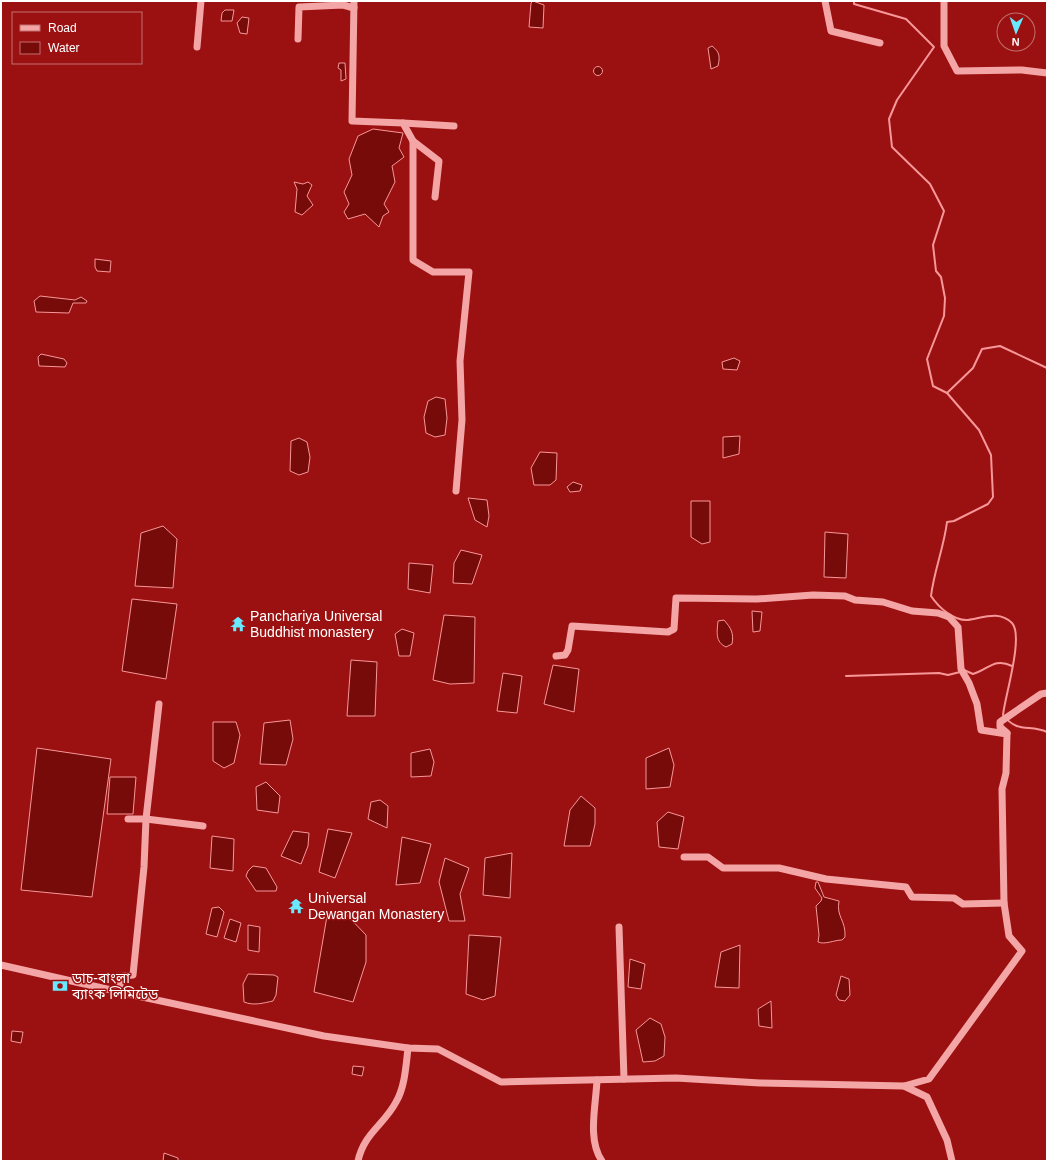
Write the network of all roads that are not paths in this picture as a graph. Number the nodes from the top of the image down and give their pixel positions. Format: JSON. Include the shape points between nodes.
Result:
{"nodes":[{"id":1,"x":201,"y":1,"type":"edge"},
{"id":2,"x":825,"y":1,"type":"edge"},
{"id":3,"x":944,"y":1,"type":"edge"},
{"id":4,"x":354,"y":5,"type":"edge"},
{"id":5,"x":298,"y":39,"type":"dead end"},
{"id":6,"x":880,"y":43,"type":"dead end"},
{"id":7,"x":196,"y":47,"type":"dead end"},
{"id":8,"x":1047,"y":73,"type":"edge"},
{"id":9,"x":403,"y":123,"type":"junction"},
{"id":10,"x":454,"y":126,"type":"dead end"},
{"id":11,"x":413,"y":140,"type":"junction"},
{"id":12,"x":435,"y":197,"type":"dead end"},
{"id":13,"x":456,"y":491,"type":"dead end"},
{"id":14,"x":556,"y":656,"type":"dead end"},
{"id":15,"x":1047,"y":693,"type":"edge"},
{"id":16,"x":159,"y":704,"type":"dead end"},
{"id":17,"x":1007,"y":734,"type":"junction"},
{"id":18,"x":128,"y":819,"type":"dead end"},
{"id":19,"x":146,"y":819,"type":"junction"},
{"id":20,"x":203,"y":826,"type":"dead end"},
{"id":21,"x":684,"y":857,"type":"dead end"},
{"id":22,"x":1004,"y":903,"type":"junction"},
{"id":23,"x":619,"y":927,"type":"dead end"},
{"id":24,"x":1,"y":965,"type":"edge"},
{"id":25,"x":117,"y":991,"type":"junction"},
{"id":26,"x":408,"y":1048,"type":"junction"},
{"id":27,"x":597,"y":1080,"type":"junction"},
{"id":28,"x":624,"y":1080,"type":"junction"},
{"id":29,"x":904,"y":1086,"type":"junction"},
{"id":30,"x":358,"y":1161,"type":"edge"},
{"id":31,"x":602,"y":1161,"type":"edge"},
{"id":32,"x":952,"y":1161,"type":"edge"}],
"edges":[{"from":1,"to":7,"type":"street"},
{"from":2,"to":6,"type":"street","via":[[831,31]]},
{"from":3,"to":8,"type":"street","via":[[944,46],[957,71],[1022,70]]},
{"from":4,"to":5,"type":"street","via":[[299,8]]},
{"from":4,"to":9,"type":"street","via":[[352,121]]},
{"from":9,"to":10,"type":"street"},
{"from":9,"to":11,"type":"street"},
{"from":11,"to":12,"type":"street","via":[[439,161]]},
{"from":11,"to":13,"type":"street","via":[[413,260],[433,272],[469,272],[460,361],[462,420]]},
{"from":14,"to":17,"type":"street","via":[[565,655],[568,650],[572,626],[668,632],[674,629],[676,598],[757,599],[812,595],[845,596],[855,600],[883,602],[912,611],[938,613],[949,617],[958,627],[961,669],[978,708],[981,730]]},
{"from":15,"to":17,"type":"street","via":[[1041,694],[1000,722],[1000,727]]},
{"from":16,"to":19,"type":"street"},
{"from":17,"to":22,"type":"street","via":[[1006,773],[1002,789]]},
{"from":18,"to":19,"type":"street"},
{"from":19,"to":20,"type":"street"},
{"from":19,"to":25,"type":"street","via":[[133,975],[124,976]]},
{"from":21,"to":22,"type":"street","via":[[708,857],[723,868],[779,868],[826,879],[906,887],[912,897],[954,898],[963,904]]},
{"from":22,"to":29,"type":"street","via":[[1009,936],[1022,951],[929,1079]]},
{"from":23,"to":28,"type":"street"},
{"from":24,"to":25,"type":"street"},
{"from":25,"to":26,"type":"street","via":[[324,1036]]},
{"from":26,"to":27,"type":"street","via":[[438,1049],[501,1082]]},
{"from":26,"to":30,"type":"street","via":[[403,1083],[397,1101],[386,1118],[370,1133]]},
{"from":27,"to":28,"type":"street"},
{"from":27,"to":31,"type":"street","via":[[594,1134],[596,1153]]},
{"from":28,"to":29,"type":"street","via":[[676,1078],[760,1083]]},
{"from":29,"to":32,"type":"street","via":[[927,1097],[947,1140]]}]}
